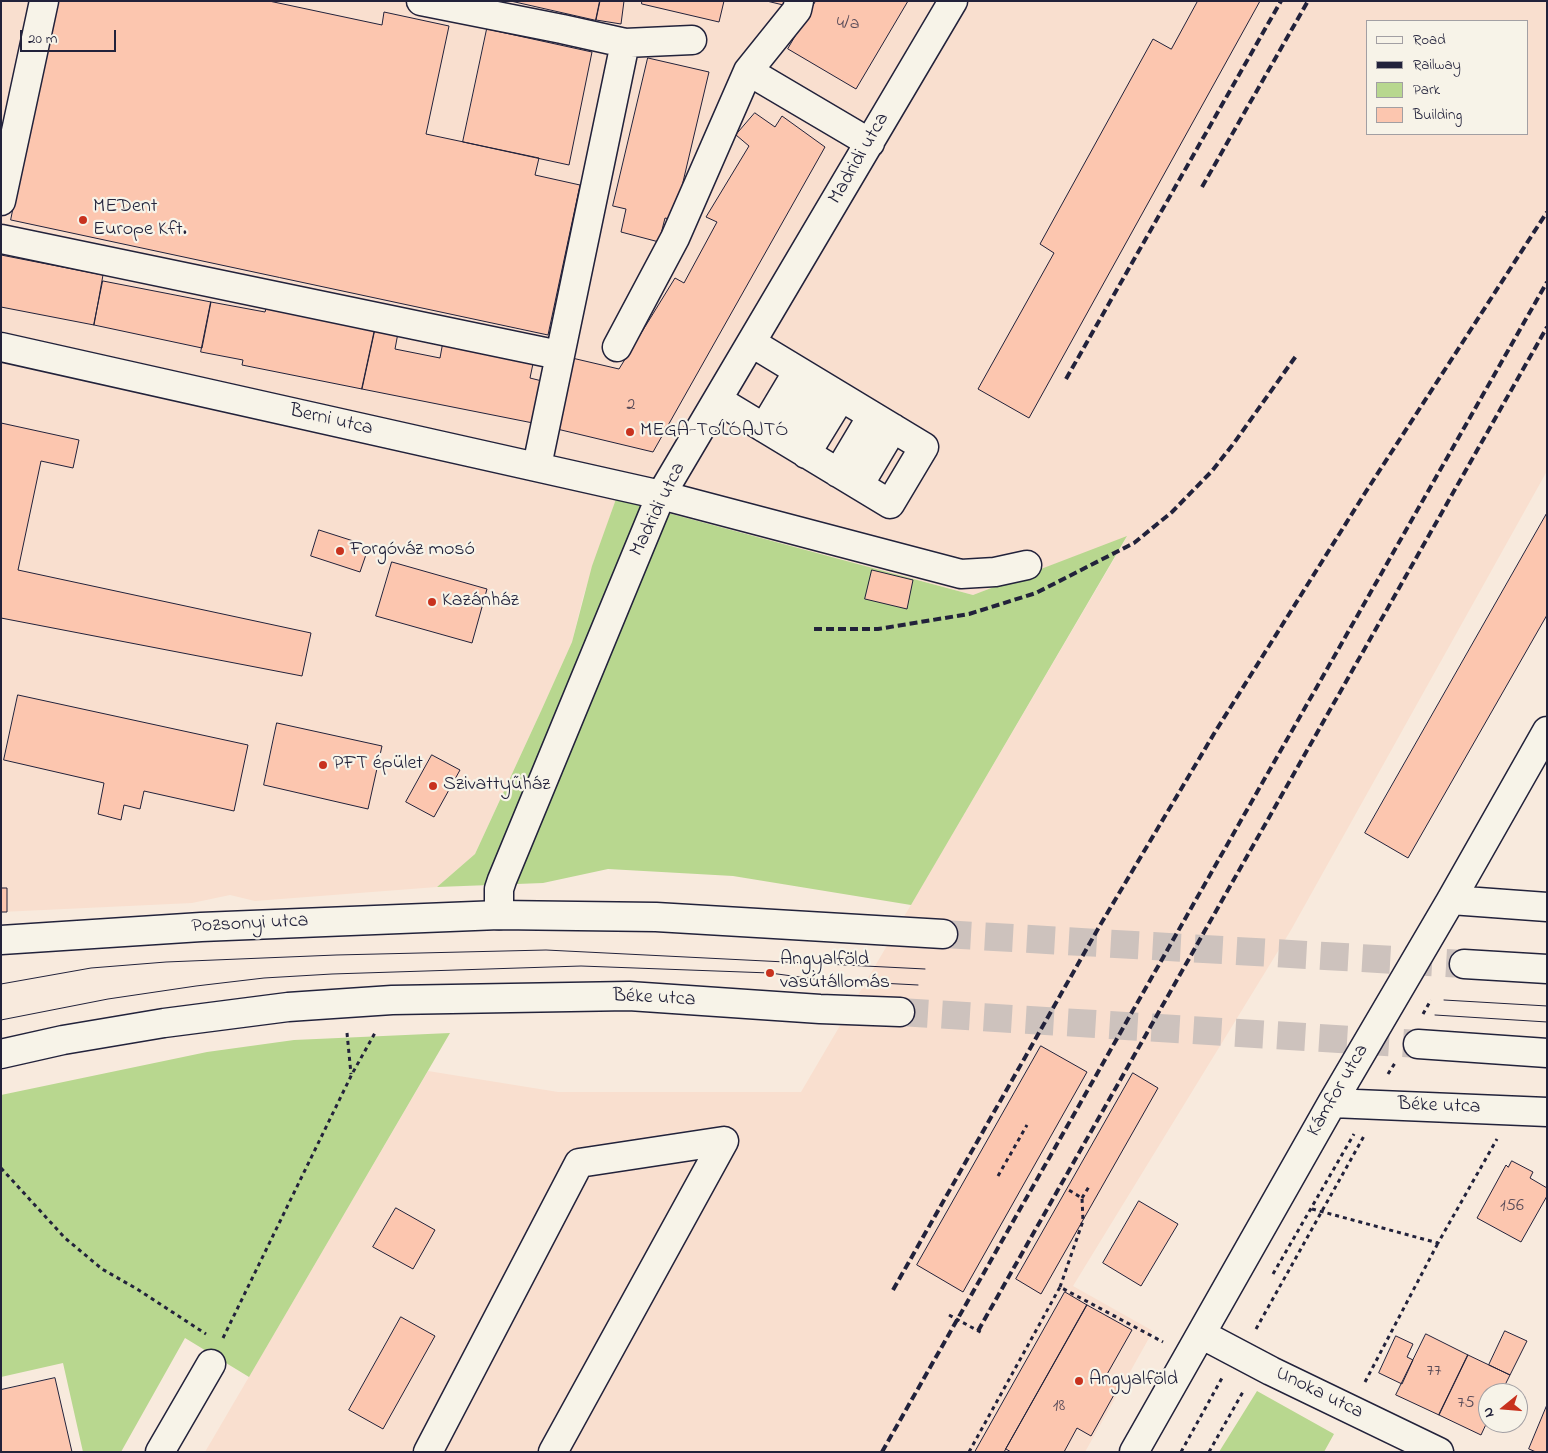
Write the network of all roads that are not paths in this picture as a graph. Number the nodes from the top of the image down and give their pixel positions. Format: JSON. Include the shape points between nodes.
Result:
{"nodes":[{"id":1,"x":44,"y":1,"type":"edge"},
{"id":2,"x":421,"y":1,"type":"edge"},
{"id":3,"x":799,"y":1,"type":"edge"},
{"id":4,"x":953,"y":1,"type":"edge"},
{"id":5,"x":692,"y":40,"type":"dead end"},
{"id":6,"x":625,"y":43,"type":"junction"},
{"id":7,"x":748,"y":71,"type":"junction"},
{"id":8,"x":870,"y":143,"type":"junction"},
{"id":9,"x":1,"y":201,"type":"edge"},
{"id":10,"x":1,"y":239,"type":"edge"},
{"id":11,"x":752,"y":343,"type":"junction"},
{"id":12,"x":1,"y":347,"type":"edge"},
{"id":13,"x":617,"y":347,"type":"dead end"},
{"id":14,"x":560,"y":355,"type":"junction"},
{"id":15,"x":819,"y":384,"type":"junction"},
{"id":16,"x":718,"y":400,"type":"junction"},
{"id":17,"x":883,"y":422,"type":"junction"},
{"id":18,"x":785,"y":441,"type":"junction"},
{"id":19,"x":537,"y":466,"type":"junction"},
{"id":20,"x":848,"y":479,"type":"junction"},
{"id":21,"x":662,"y":495,"type":"junction"},
{"id":22,"x":1027,"y":565,"type":"dead end"},
{"id":23,"x":1547,"y":731,"type":"edge"},
{"id":24,"x":1451,"y":900,"type":"junction"},
{"id":25,"x":1547,"y":907,"type":"edge"},
{"id":26,"x":498,"y":915,"type":"junction"},
{"id":27,"x":943,"y":934,"type":"tunnel mouth"},
{"id":28,"x":1,"y":940,"type":"edge"},
{"id":29,"x":1464,"y":964,"type":"tunnel mouth"},
{"id":30,"x":1547,"y":969,"type":"edge"},
{"id":31,"x":900,"y":1012,"type":"tunnel mouth"},
{"id":32,"x":1419,"y":1032,"type":"tunnel mouth"},
{"id":33,"x":1547,"y":1053,"type":"edge"},
{"id":34,"x":1,"y":1054,"type":"edge"},
{"id":35,"x":1332,"y":1103,"type":"junction"},
{"id":36,"x":1547,"y":1112,"type":"edge"},
{"id":37,"x":1194,"y":1345,"type":"junction"},
{"id":38,"x":211,"y":1364,"type":"road end"},
{"id":39,"x":160,"y":1452,"type":"edge"},
{"id":40,"x":428,"y":1452,"type":"edge"},
{"id":41,"x":553,"y":1452,"type":"edge"},
{"id":42,"x":1134,"y":1452,"type":"edge"},
{"id":43,"x":1439,"y":1452,"type":"edge"}],
"edges":[{"from":1,"to":9,"type":"street"},
{"from":2,"to":6,"type":"street"},
{"from":3,"to":7,"type":"street","via":[[797,10]]},
{"from":4,"to":8,"type":"street","name":"Madridi utca"},
{"from":5,"to":6,"type":"street"},
{"from":6,"to":14,"type":"street"},
{"from":7,"to":8,"type":"street"},
{"from":7,"to":13,"type":"street","via":[[675,238]]},
{"from":8,"to":11,"type":"street","name":"Madridi utca"},
{"from":10,"to":14,"type":"street"},
{"from":11,"to":15,"type":"street"},
{"from":11,"to":16,"type":"street","name":"Madridi utca"},
{"from":12,"to":19,"type":"street","name":"Berni utca"},
{"from":14,"to":19,"type":"street"},
{"from":15,"to":17,"type":"street"},
{"from":15,"to":18,"type":"street"},
{"from":15,"to":18,"type":"street"},
{"from":16,"to":18,"type":"street"},
{"from":16,"to":21,"type":"street","name":"Madridi utca"},
{"from":17,"to":20,"type":"street"},
{"from":17,"to":20,"type":"street","via":[[924,447],[890,504]]},
{"from":18,"to":20,"type":"street"},
{"from":19,"to":21,"type":"street","name":"Berni utca"},
{"from":21,"to":22,"type":"street","name":"Berni utca","via":[[961,574],[995,572]]},
{"from":21,"to":26,"type":"street","name":"Madridi utca","via":[[502,880]]},
{"from":23,"to":24,"type":"street","name":"Kámfor utca"},
{"from":24,"to":25,"type":"street"},
{"from":24,"to":35,"type":"street","name":"Kámfor utca"},
{"from":26,"to":27,"type":"street","via":[[656,917]]},
{"from":26,"to":28,"type":"street","name":"Pozsonyi utca","via":[[201,926]]},
{"from":29,"to":30,"type":"street"},
{"from":31,"to":34,"type":"street","name":"Béke utca","via":[[630,996],[407,1000],[288,1007],[164,1023]]},
{"from":32,"to":33,"type":"street"},
{"from":35,"to":36,"type":"street","name":"Béke utca"},
{"from":35,"to":37,"type":"street","name":"Kámfor utca"},
{"from":37,"to":42,"type":"street","name":"Kámfor utca"},
{"from":37,"to":43,"type":"street","name":"Unoka utca","via":[[1242,1343],[1258,1364]]},
{"from":38,"to":39,"type":"street"},
{"from":40,"to":41,"type":"street","via":[[579,1163],[724,1141]]}]}
